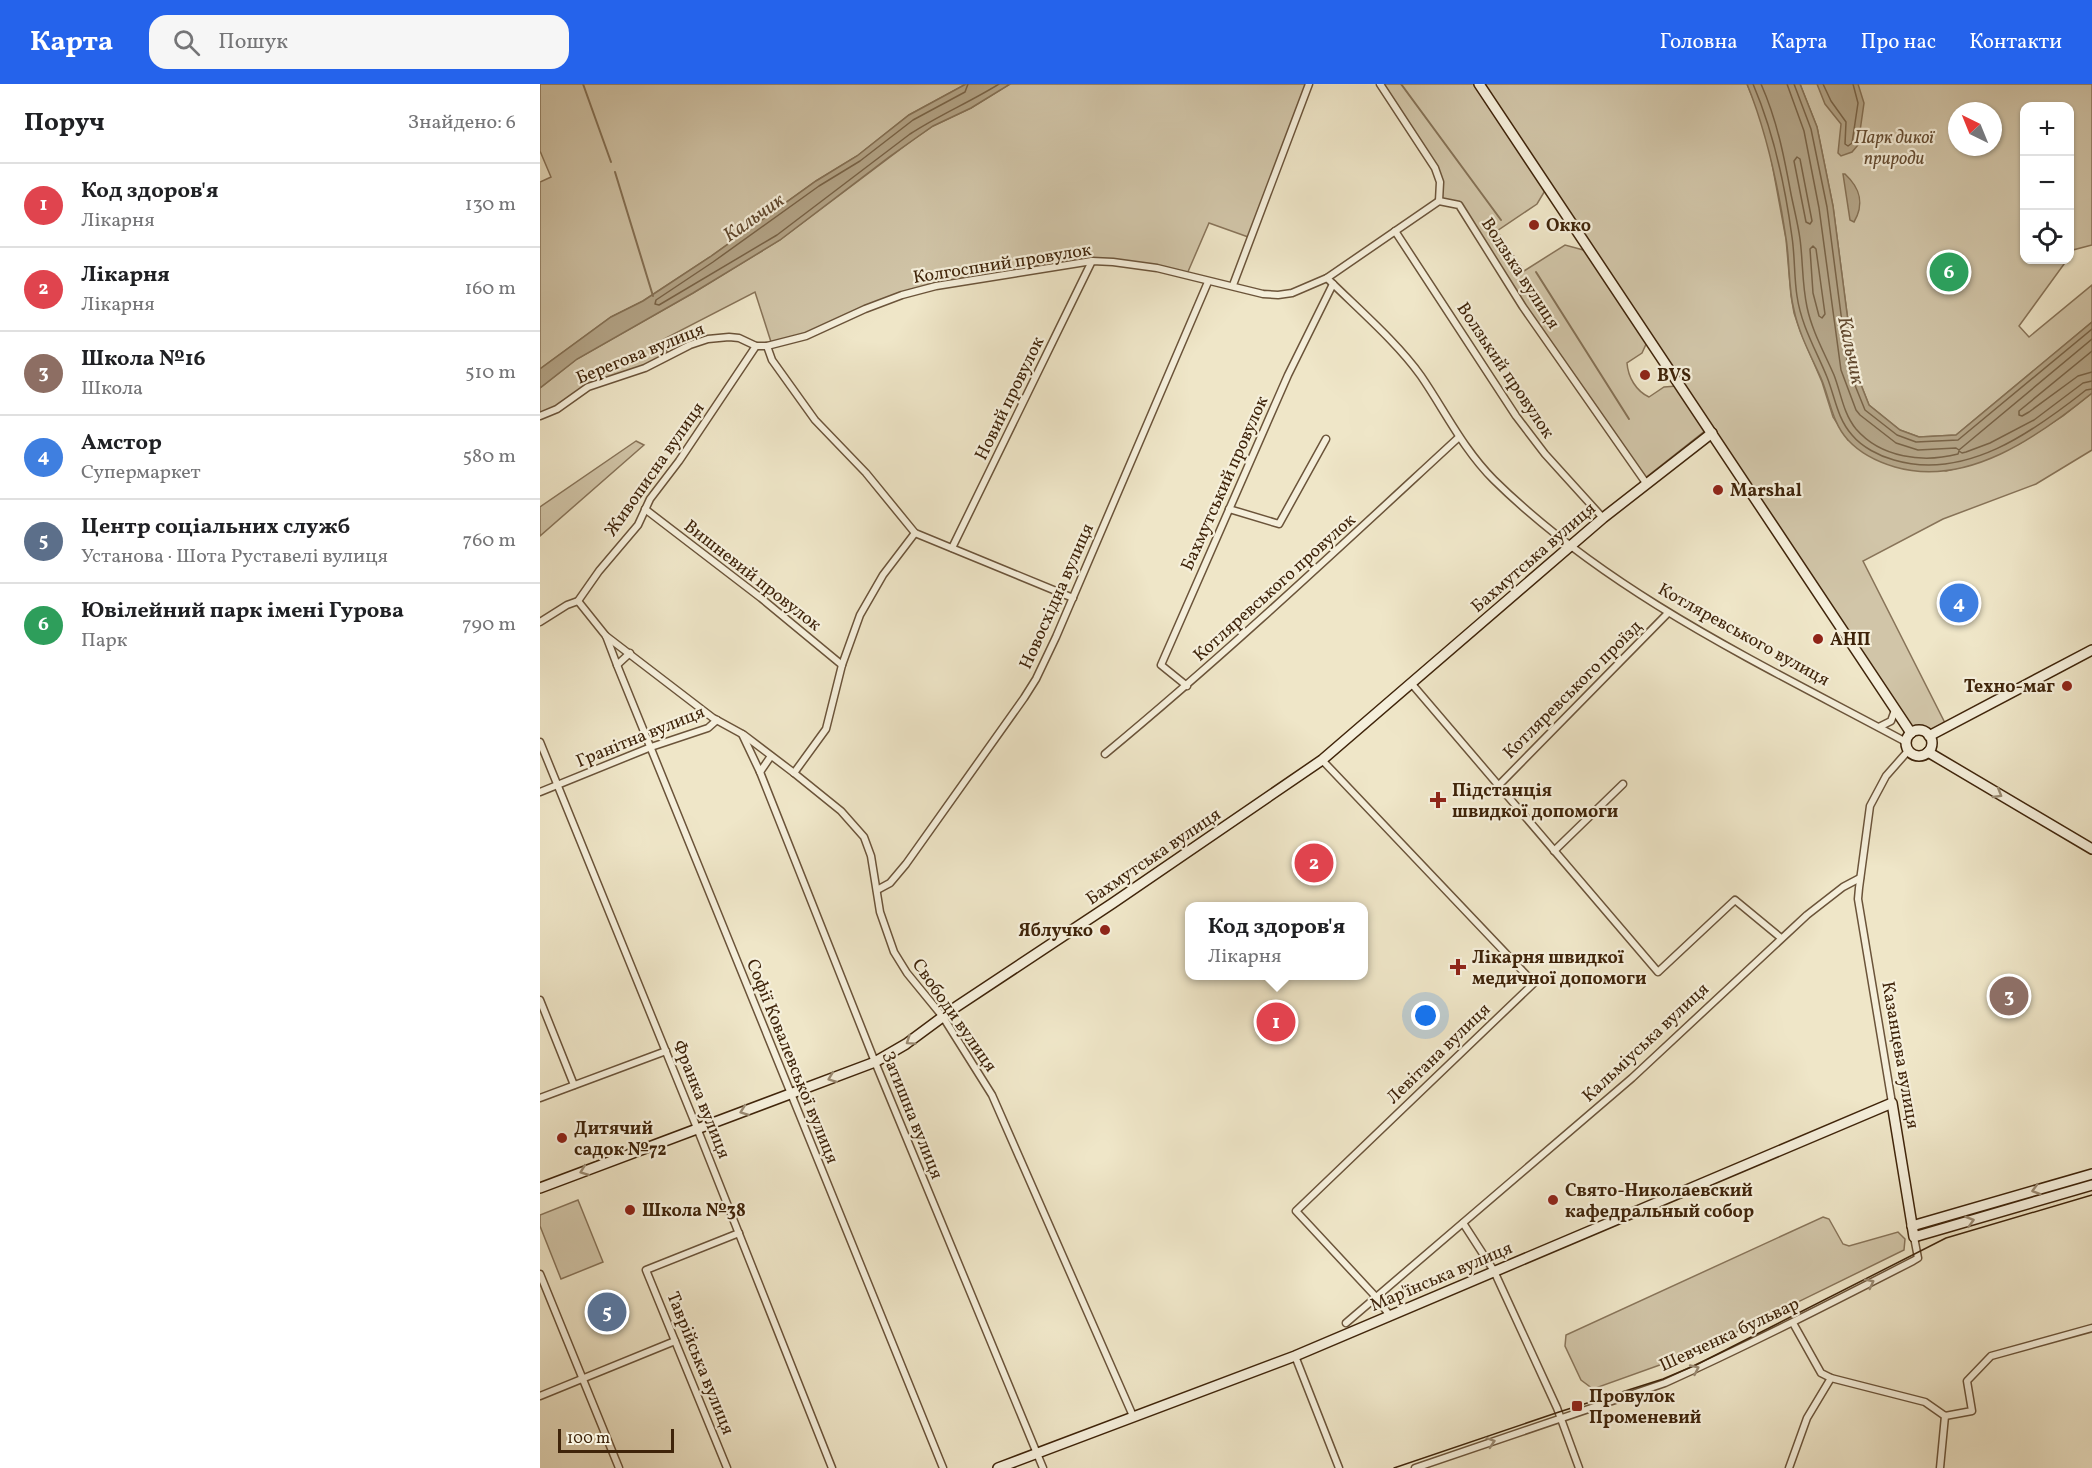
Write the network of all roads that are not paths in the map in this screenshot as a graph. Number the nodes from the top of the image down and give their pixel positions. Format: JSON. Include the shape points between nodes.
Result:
{"nodes":[{"id":1,"x":1309,"y":84,"type":"edge"},
{"id":2,"x":1380,"y":84,"type":"edge"},
{"id":3,"x":1479,"y":84,"type":"edge"},
{"id":4,"x":1439,"y":201,"type":"junction"},
{"id":5,"x":1395,"y":231,"type":"junction"},
{"id":6,"x":1092,"y":261,"type":"junction"},
{"id":7,"x":1327,"y":278,"type":"junction"},
{"id":8,"x":1208,"y":282,"type":"junction"},
{"id":9,"x":1333,"y":284,"type":"junction"},
{"id":10,"x":1233,"y":285,"type":"junction"},
{"id":11,"x":756,"y":346,"type":"junction"},
{"id":12,"x":767,"y":346,"type":"junction"},
{"id":13,"x":540,"y":416,"type":"edge"},
{"id":14,"x":1712,"y":433,"type":"junction"},
{"id":15,"x":1458,"y":438,"type":"junction"},
{"id":16,"x":1326,"y":439,"type":"dead end"},
{"id":17,"x":1646,"y":483,"type":"junction"},
{"id":18,"x":645,"y":509,"type":"junction"},
{"id":19,"x":1229,"y":509,"type":"junction"},
{"id":20,"x":1603,"y":518,"type":"junction"},
{"id":21,"x":915,"y":532,"type":"junction"},
{"id":22,"x":1571,"y":547,"type":"junction"},
{"id":23,"x":952,"y":548,"type":"junction"},
{"id":24,"x":1073,"y":598,"type":"junction"},
{"id":25,"x":578,"y":602,"type":"junction"},
{"id":26,"x":1668,"y":613,"type":"junction"},
{"id":27,"x":540,"y":622,"type":"edge"},
{"id":28,"x":606,"y":636,"type":"junction"},
{"id":29,"x":2092,"y":650,"type":"edge"},
{"id":30,"x":630,"y":653,"type":"junction"},
{"id":31,"x":617,"y":665,"type":"junction"},
{"id":32,"x":842,"y":665,"type":"junction"},
{"id":33,"x":1411,"y":683,"type":"junction"},
{"id":34,"x":1187,"y":686,"type":"junction"},
{"id":35,"x":1895,"y":708,"type":"junction"},
{"id":36,"x":717,"y":720,"type":"junction"},
{"id":37,"x":1878,"y":727,"type":"junction"},
{"id":38,"x":742,"y":733,"type":"junction"},
{"id":39,"x":1911,"y":733,"type":"junction"},
{"id":40,"x":1929,"y":736,"type":"junction"},
{"id":41,"x":540,"y":742,"type":"edge"},
{"id":42,"x":651,"y":747,"type":"junction"},
{"id":43,"x":1907,"y":747,"type":"junction"},
{"id":44,"x":1928,"y":752,"type":"junction"},
{"id":45,"x":1105,"y":754,"type":"dead end"},
{"id":46,"x":771,"y":756,"type":"junction"},
{"id":47,"x":1322,"y":760,"type":"junction"},
{"id":48,"x":760,"y":772,"type":"junction"},
{"id":49,"x":794,"y":773,"type":"junction"},
{"id":50,"x":1623,"y":784,"type":"dead end"},
{"id":51,"x":558,"y":785,"type":"junction"},
{"id":52,"x":1498,"y":786,"type":"junction"},
{"id":53,"x":540,"y":792,"type":"edge"},
{"id":54,"x":2092,"y":849,"type":"edge"},
{"id":55,"x":1554,"y":851,"type":"junction"},
{"id":56,"x":1860,"y":878,"type":"junction"},
{"id":57,"x":877,"y":890,"type":"junction"},
{"id":58,"x":1781,"y":938,"type":"junction"},
{"id":59,"x":540,"y":1000,"type":"edge"},
{"id":60,"x":943,"y":1017,"type":"junction"},
{"id":61,"x":666,"y":1051,"type":"junction"},
{"id":62,"x":875,"y":1062,"type":"junction"},
{"id":63,"x":574,"y":1085,"type":"junction"},
{"id":64,"x":790,"y":1094,"type":"junction"},
{"id":65,"x":540,"y":1098,"type":"edge"},
{"id":66,"x":1892,"y":1103,"type":"junction"},
{"id":67,"x":697,"y":1128,"type":"junction"},
{"id":68,"x":2092,"y":1174,"type":"edge"},
{"id":69,"x":2092,"y":1185,"type":"edge"},
{"id":70,"x":540,"y":1188,"type":"edge"},
{"id":71,"x":1463,"y":1222,"type":"junction"},
{"id":72,"x":1912,"y":1226,"type":"junction"},
{"id":73,"x":739,"y":1233,"type":"junction"},
{"id":74,"x":1914,"y":1237,"type":"junction"},
{"id":75,"x":1494,"y":1271,"type":"junction"},
{"id":76,"x":540,"y":1274,"type":"edge"},
{"id":77,"x":1376,"y":1297,"type":"junction"},
{"id":78,"x":1390,"y":1317,"type":"junction"},
{"id":79,"x":1346,"y":1323,"type":"dead end"},
{"id":80,"x":1793,"y":1323,"type":"junction"},
{"id":81,"x":2092,"y":1328,"type":"edge"},
{"id":82,"x":675,"y":1341,"type":"junction"},
{"id":83,"x":1295,"y":1356,"type":"junction"},
{"id":84,"x":1831,"y":1378,"type":"junction"},
{"id":85,"x":582,"y":1379,"type":"junction"},
{"id":86,"x":540,"y":1396,"type":"edge"},
{"id":87,"x":1943,"y":1414,"type":"junction"},
{"id":88,"x":1133,"y":1416,"type":"junction"},
{"id":89,"x":1561,"y":1417,"type":"junction"},
{"id":90,"x":1037,"y":1453,"type":"junction"},
{"id":91,"x":619,"y":1468,"type":"edge"},
{"id":92,"x":727,"y":1468,"type":"edge"},
{"id":93,"x":832,"y":1468,"type":"edge"},
{"id":94,"x":943,"y":1468,"type":"edge"},
{"id":95,"x":998,"y":1468,"type":"edge"},
{"id":96,"x":1043,"y":1468,"type":"edge"},
{"id":97,"x":1339,"y":1468,"type":"edge"},
{"id":98,"x":1415,"y":1468,"type":"edge"},
{"id":99,"x":1579,"y":1468,"type":"edge"},
{"id":100,"x":1789,"y":1468,"type":"edge"},
{"id":101,"x":1940,"y":1468,"type":"edge"}],
"edges":[{"from":1,"to":10,"type":"street"},
{"from":2,"to":4,"type":"street","via":[[1435,168],[1440,182]]},
{"from":3,"to":14,"type":"street"},
{"from":4,"to":5,"type":"street","name":"Колгоспний провулок"},
{"from":4,"to":17,"type":"street","name":"Волзька вулиця","via":[[1459,205],[1523,307]]},
{"from":5,"to":7,"type":"street","name":"Колгоспний провулок"},
{"from":5,"to":20,"type":"street","name":"Волзький провулок","via":[[1516,416]]},
{"from":6,"to":8,"type":"street","name":"Колгоспний провулок","via":[[1158,268]]},
{"from":6,"to":12,"type":"street","name":"Колгоспний провулок","via":[[936,286],[865,309],[807,336]]},
{"from":6,"to":23,"type":"street","name":"Новий провулок"},
{"from":7,"to":9,"type":"street","name":"Котляревського вулиця"},
{"from":7,"to":10,"type":"street","name":"Колгоспний провулок","via":[[1278,295]]},
{"from":8,"to":10,"type":"street","name":"Колгоспний провулок"},
{"from":8,"to":24,"type":"street","name":"Новосхідна вулиця"},
{"from":9,"to":15,"type":"street","name":"Котляревського вулиця","via":[[1408,359]]},
{"from":9,"to":19,"type":"street","name":"Бахмутський провулок"},
{"from":11,"to":12,"type":"street","name":"Колгоспний провулок"},
{"from":11,"to":13,"type":"street","name":"Берегова вулиця","via":[[739,338],[708,339],[645,368],[588,387]]},
{"from":11,"to":18,"type":"street","name":"Живописна вулиця"},
{"from":12,"to":21,"type":"street","via":[[772,360],[807,409]]},
{"from":14,"to":17,"type":"street","name":"Бахмутська вулиця"},
{"from":14,"to":35,"type":"street"},
{"from":15,"to":22,"type":"street","name":"Котляревського вулиця","via":[[1494,480]]},
{"from":15,"to":34,"type":"street","name":"Котляревського провулок"},
{"from":16,"to":19,"type":"street","via":[[1279,524]]},
{"from":17,"to":20,"type":"street","name":"Бахмутська вулиця"},
{"from":18,"to":25,"type":"street","name":"Живописна вулиця","via":[[638,525]]},
{"from":18,"to":32,"type":"street","name":"Вишневий провулок"},
{"from":19,"to":34,"type":"street","name":"Бахмутський провулок","via":[[1161,665]]},
{"from":20,"to":22,"type":"street","name":"Бахмутська вулиця"},
{"from":21,"to":23,"type":"street"},
{"from":21,"to":32,"type":"street","via":[[860,615]]},
{"from":22,"to":26,"type":"street","name":"Котляревського вулиця"},
{"from":22,"to":33,"type":"street","name":"Бахмутська вулиця"},
{"from":23,"to":24,"type":"street"},
{"from":24,"to":57,"type":"street","name":"Новосхідна вулиця","via":[[1024,698],[906,864],[890,883]]},
{"from":25,"to":27,"type":"street"},
{"from":25,"to":28,"type":"street","name":"Софії Ковалевської вулиця"},
{"from":26,"to":37,"type":"street","name":"Котляревського вулиця"},
{"from":26,"to":52,"type":"street","name":"Котляревського проїзд"},
{"from":28,"to":30,"type":"street"},
{"from":28,"to":31,"type":"street","name":"Софії Ковалевської вулиця"},
{"from":29,"to":40,"type":"street"},
{"from":30,"to":31,"type":"street"},
{"from":30,"to":36,"type":"street"},
{"from":31,"to":42,"type":"street","name":"Софії Ковалевської вулиця"},
{"from":32,"to":49,"type":"street","via":[[826,729]]},
{"from":33,"to":47,"type":"street","name":"Бахмутська вулиця"},
{"from":33,"to":52,"type":"street"},
{"from":34,"to":45,"type":"street","name":"Котляревського провулок"},
{"from":35,"to":37,"type":"street","via":[[1891,721]]},
{"from":35,"to":39,"type":"street"},
{"from":36,"to":38,"type":"street"},
{"from":36,"to":42,"type":"street","name":"Гранітна вулиця","via":[[708,728]]},
{"from":37,"to":43,"type":"street","name":"Котляревського вулиця"},
{"from":38,"to":46,"type":"street"},
{"from":38,"to":48,"type":"street","name":"Затишна вулиця"},
{"from":39,"to":40,"type":"street","via":[[1921,730]]},
{"from":39,"to":43,"type":"street"},
{"from":40,"to":44,"type":"street","via":[[1932,744]]},
{"from":41,"to":51,"type":"street","name":"Франка вулиця"},
{"from":42,"to":51,"type":"street","name":"Гранітна вулиця"},
{"from":42,"to":64,"type":"street","name":"Софії Ковалевської вулиця"},
{"from":43,"to":44,"type":"street","via":[[1913,755]]},
{"from":43,"to":56,"type":"street","via":[[1870,806]]},
{"from":44,"to":54,"type":"street","one_way":true},
{"from":46,"to":48,"type":"street"},
{"from":46,"to":49,"type":"street","name":"Свободи вулиця"},
{"from":47,"to":60,"type":"street","name":"Бахмутська вулиця"},
{"from":47,"to":77,"type":"street","name":"Левітана вулиця","via":[[1534,983],[1296,1211]]},
{"from":48,"to":62,"type":"street","name":"Затишна вулиця"},
{"from":49,"to":57,"type":"street","name":"Свободи вулиця","via":[[841,811],[864,837]]},
{"from":50,"to":55,"type":"street"},
{"from":51,"to":53,"type":"street","name":"Гранітна вулиця"},
{"from":51,"to":61,"type":"street","name":"Франка вулиця"},
{"from":52,"to":55,"type":"street"},
{"from":55,"to":58,"type":"street","via":[[1658,972],[1734,900]]},
{"from":56,"to":58,"type":"street","name":"Кальміуська вулиця","via":[[1836,892]]},
{"from":56,"to":66,"type":"street","name":"Казанцева вулиця","via":[[1858,899]]},
{"from":57,"to":60,"type":"street","name":"Свободи вулиця","via":[[882,921],[894,952]]},
{"from":58,"to":71,"type":"street","name":"Кальміуська вулиця","via":[[1632,1078]]},
{"from":59,"to":63,"type":"street"},
{"from":60,"to":62,"type":"street","name":"Бахмутська вулиця","one_way":true},
{"from":60,"to":88,"type":"street","name":"Свободи вулиця","via":[[992,1095]]},
{"from":61,"to":63,"type":"street"},
{"from":61,"to":67,"type":"street","name":"Франка вулиця"},
{"from":62,"to":64,"type":"street","name":"Бахмутська вулиця","one_way":true},
{"from":62,"to":90,"type":"street","name":"Затишна вулиця"},
{"from":63,"to":65,"type":"street"},
{"from":64,"to":67,"type":"street","name":"Бахмутська вулиця","one_way":true},
{"from":64,"to":94,"type":"street","name":"Софії Ковалевської вулиця"},
{"from":66,"to":72,"type":"street","name":"Казанцева вулиця"},
{"from":66,"to":75,"type":"street","name":"Мар'їнська вулиця"},
{"from":67,"to":70,"type":"street","name":"Бахмутська вулиця","one_way":true},
{"from":67,"to":73,"type":"street","name":"Франка вулиця"},
{"from":68,"to":72,"type":"street","one_way":true},
{"from":74,"to":69,"type":"street","one_way":true},
{"from":71,"to":75,"type":"street"},
{"from":71,"to":77,"type":"street","name":"Кальміуська вулиця"},
{"from":72,"to":74,"type":"street","name":"Казанцева вулиця"},
{"from":73,"to":82,"type":"street","name":"Таврійська вулиця","via":[[646,1270]]},
{"from":73,"to":93,"type":"street","name":"Франка вулиця"},
{"from":80,"to":74,"type":"street","name":"Шевченка бульвар","one_way":true,"via":[[1913,1261],[1917,1258]]},
{"from":75,"to":78,"type":"street","name":"Мар'їнська вулиця"},
{"from":75,"to":89,"type":"street"},
{"from":76,"to":85,"type":"street"},
{"from":77,"to":78,"type":"street","name":"Левітана вулиця"},
{"from":77,"to":79,"type":"street","name":"Кальміуська вулиця"},
{"from":78,"to":83,"type":"street","name":"Мар'їнська вулиця"},
{"from":80,"to":84,"type":"street","via":[[1821,1373]]},
{"from":89,"to":80,"type":"street","name":"Шевченка бульвар","one_way":true,"via":[[1665,1383]]},
{"from":81,"to":87,"type":"street","via":[[1991,1356],[1967,1381],[1972,1411]]},
{"from":82,"to":85,"type":"street"},
{"from":82,"to":92,"type":"street","name":"Таврійська вулиця"},
{"from":83,"to":88,"type":"street","name":"Мар'їнська вулиця"},
{"from":83,"to":97,"type":"street"},
{"from":84,"to":87,"type":"street","via":[[1927,1403]]},
{"from":84,"to":100,"type":"street","via":[[1807,1418]]},
{"from":85,"to":86,"type":"street"},
{"from":85,"to":91,"type":"street"},
{"from":87,"to":101,"type":"street"},
{"from":88,"to":90,"type":"street","name":"Мар'їнська вулиця"},
{"from":98,"to":89,"type":"street","name":"Шевченка бульвар","one_way":true},
{"from":89,"to":99,"type":"street"},
{"from":90,"to":95,"type":"street","name":"Мар'їнська вулиця"},
{"from":90,"to":96,"type":"street","name":"Затишна вулиця"}]}
